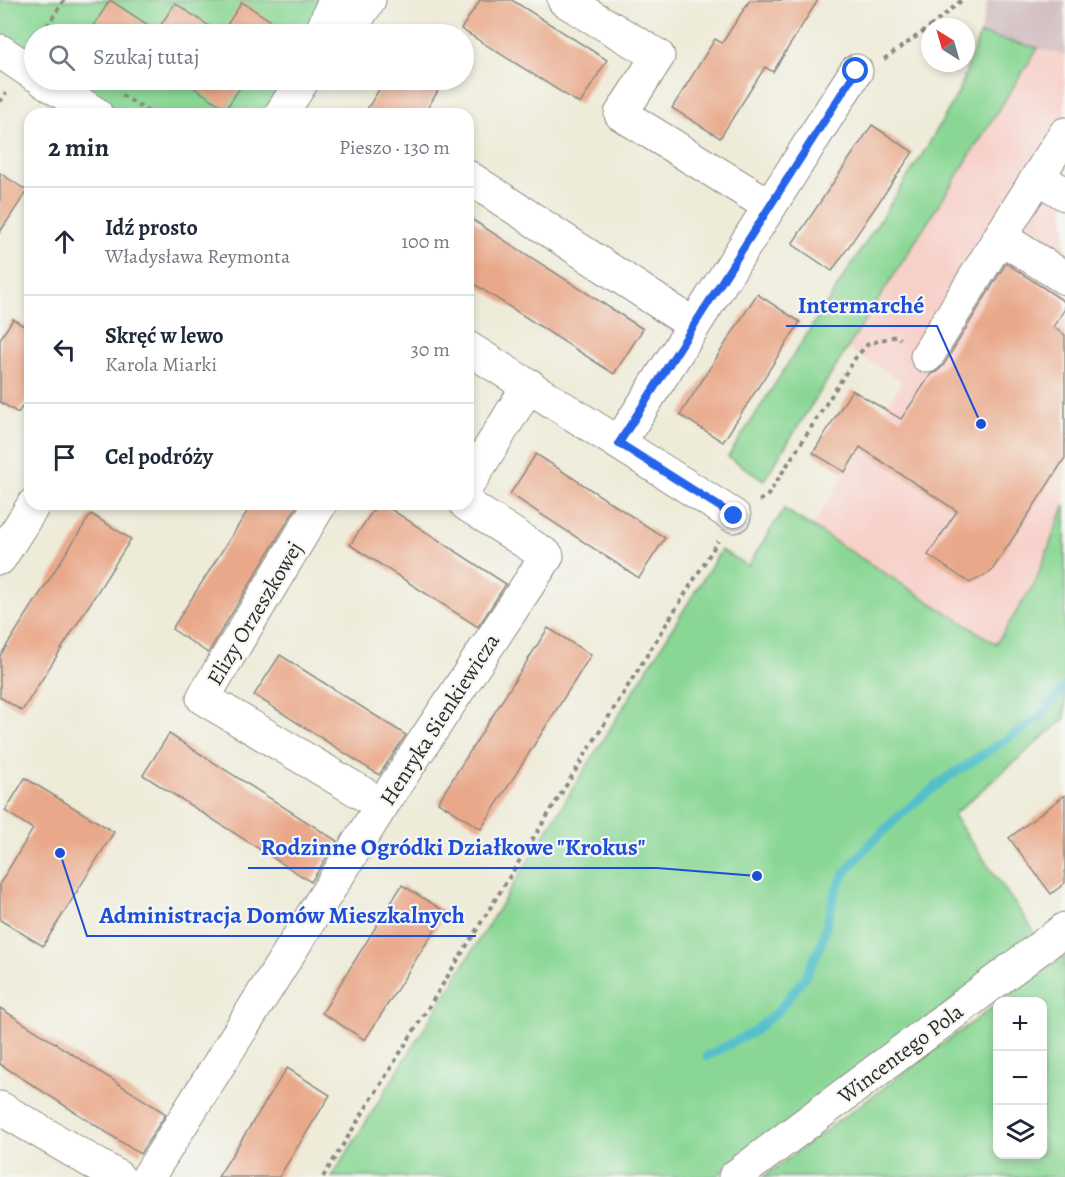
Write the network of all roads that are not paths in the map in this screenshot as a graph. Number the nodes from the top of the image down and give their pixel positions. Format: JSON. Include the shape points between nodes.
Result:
{"nodes":[{"id":1,"x":337,"y":0,"type":"edge"},
{"id":2,"x":369,"y":0,"type":"edge"},
{"id":3,"x":564,"y":0,"type":"edge"},
{"id":4,"x":325,"y":24,"type":"edge"},
{"id":5,"x":353,"y":24,"type":"edge"},
{"id":6,"x":856,"y":71,"type":"road end"},
{"id":7,"x":71,"y":90,"type":"edge"},
{"id":8,"x":297,"y":90,"type":"edge"},
{"id":9,"x":106,"y":103,"type":"edge"},
{"id":10,"x":285,"y":108,"type":"edge"},
{"id":11,"x":1065,"y":134,"type":"edge"},
{"id":12,"x":474,"y":181,"type":"edge"},
{"id":13,"x":1052,"y":186,"type":"edge"},
{"id":14,"x":770,"y":206,"type":"junction"},
{"id":15,"x":1000,"y":237,"type":"junction"},
{"id":16,"x":1065,"y":278,"type":"edge"},
{"id":17,"x":694,"y":325,"type":"junction"},
{"id":18,"x":474,"y":352,"type":"edge"},
{"id":19,"x":927,"y":356,"type":"road end"},
{"id":20,"x":529,"y":385,"type":"junction"},
{"id":21,"x":619,"y":443,"type":"junction"},
{"id":22,"x":474,"y":474,"type":"edge"},
{"id":23,"x":474,"y":509,"type":"edge"},
{"id":24,"x":30,"y":510,"type":"edge"},
{"id":25,"x":316,"y":510,"type":"edge"},
{"id":26,"x":734,"y":516,"type":"road end"},
{"id":27,"x":0,"y":558,"type":"edge"},
{"id":28,"x":382,"y":805,"type":"junction"},
{"id":29,"x":1065,"y":929,"type":"edge"},
{"id":30,"x":0,"y":1108,"type":"edge"},
{"id":31,"x":118,"y":1177,"type":"edge"},
{"id":32,"x":148,"y":1177,"type":"edge"},
{"id":33,"x":735,"y":1177,"type":"edge"}],
"edges":[{"from":1,"to":4,"type":"street"},
{"from":2,"to":5,"type":"street"},
{"from":3,"to":14,"type":"street","via":[[658,56],[621,114]]},
{"from":6,"to":14,"type":"street"},
{"from":7,"to":9,"type":"street"},
{"from":8,"to":10,"type":"street"},
{"from":11,"to":13,"type":"street"},
{"from":12,"to":17,"type":"street"},
{"from":13,"to":15,"type":"street"},
{"from":14,"to":17,"type":"street"},
{"from":15,"to":16,"type":"street"},
{"from":15,"to":19,"type":"street"},
{"from":17,"to":21,"type":"street"},
{"from":18,"to":20,"type":"street"},
{"from":20,"to":21,"type":"street"},
{"from":20,"to":22,"type":"street"},
{"from":21,"to":26,"type":"street"},
{"from":23,"to":28,"type":"street","name":"Henryka Sienkiewicza","via":[[547,556]]},
{"from":24,"to":27,"type":"street"},
{"from":25,"to":28,"type":"street","name":"Elizy Orzeszkowej","via":[[203,698]]},
{"from":28,"to":32,"type":"street","name":"Henryka Sienkiewicza"},
{"from":29,"to":33,"type":"street","name":"Wincentego Pola"},
{"from":30,"to":31,"type":"street"}]}
